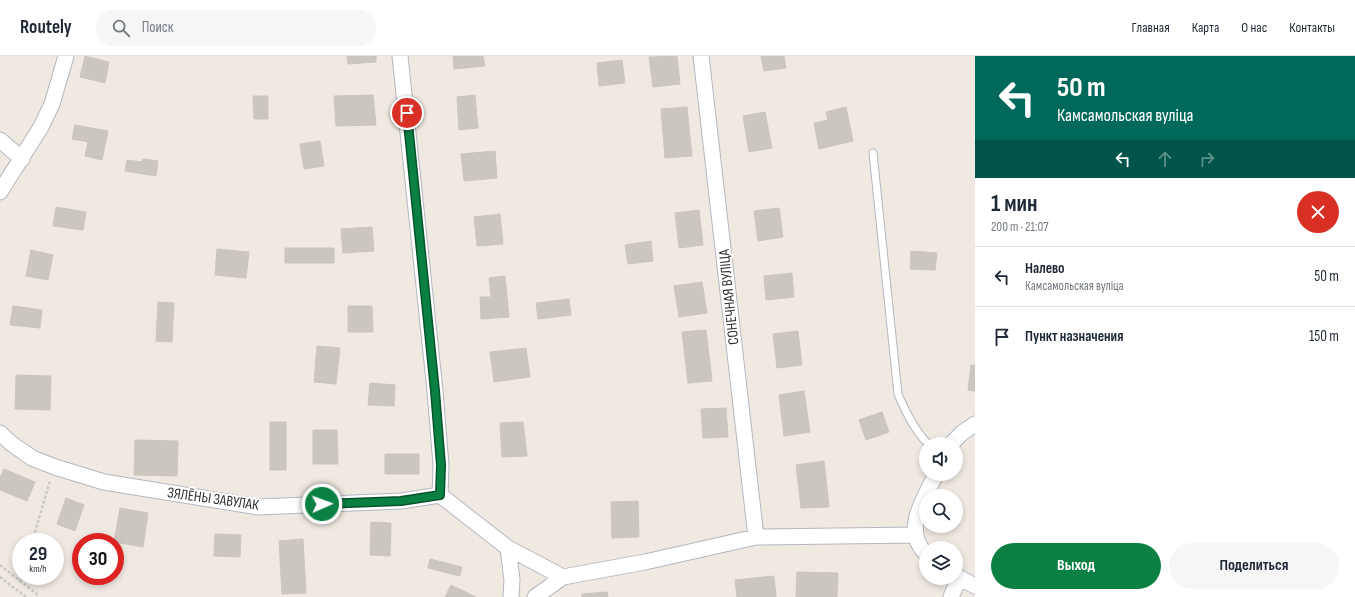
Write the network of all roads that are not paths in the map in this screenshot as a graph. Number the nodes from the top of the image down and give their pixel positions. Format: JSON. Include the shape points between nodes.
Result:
{"nodes":[{"id":1,"x":66,"y":56,"type":"edge"},
{"id":2,"x":400,"y":56,"type":"edge"},
{"id":3,"x":701,"y":56,"type":"edge"},
{"id":4,"x":0,"y":140,"type":"edge"},
{"id":5,"x":873,"y":152,"type":"dead end"},
{"id":6,"x":22,"y":159,"type":"junction"},
{"id":7,"x":0,"y":192,"type":"edge"},
{"id":8,"x":975,"y":424,"type":"edge"},
{"id":9,"x":0,"y":433,"type":"edge"},
{"id":10,"x":922,"y":437,"type":"edge"},
{"id":11,"x":958,"y":437,"type":"edge"},
{"id":12,"x":933,"y":481,"type":"edge"},
{"id":13,"x":440,"y":495,"type":"junction"},
{"id":14,"x":915,"y":535,"type":"junction"},
{"id":15,"x":756,"y":537,"type":"junction"},
{"id":16,"x":919,"y":544,"type":"edge"},
{"id":17,"x":508,"y":548,"type":"junction"},
{"id":18,"x":563,"y":578,"type":"junction"},
{"id":19,"x":963,"y":580,"type":"edge"},
{"id":20,"x":955,"y":585,"type":"edge"},
{"id":21,"x":975,"y":586,"type":"edge"},
{"id":22,"x":511,"y":597,"type":"edge"},
{"id":23,"x":535,"y":597,"type":"edge"},
{"id":24,"x":950,"y":597,"type":"edge"}],
"edges":[{"from":1,"to":6,"type":"street","via":[[52,104]]},
{"from":2,"to":13,"type":"street","via":[[435,391],[441,465]]},
{"from":3,"to":15,"type":"street","name":"СОНЕЧНАЯ ВУЛІЦА"},
{"from":4,"to":6,"type":"street"},
{"from":5,"to":10,"type":"lane","via":[[898,394],[906,414]]},
{"from":6,"to":7,"type":"street"},
{"from":8,"to":11,"type":"street"},
{"from":9,"to":13,"type":"street","name":"ЗЯЛЁНЫ ЗАВУЛАК","via":[[32,458],[55,468],[104,482],[258,507],[401,501]]},
{"from":12,"to":14,"type":"street","via":[[916,516]]},
{"from":13,"to":17,"type":"street"},
{"from":14,"to":15,"type":"street"},
{"from":14,"to":16,"type":"street"},
{"from":15,"to":18,"type":"street"},
{"from":17,"to":18,"type":"street"},
{"from":17,"to":22,"type":"street","via":[[512,580]]},
{"from":18,"to":23,"type":"street"},
{"from":19,"to":21,"type":"street"},
{"from":20,"to":24,"type":"street"}]}
